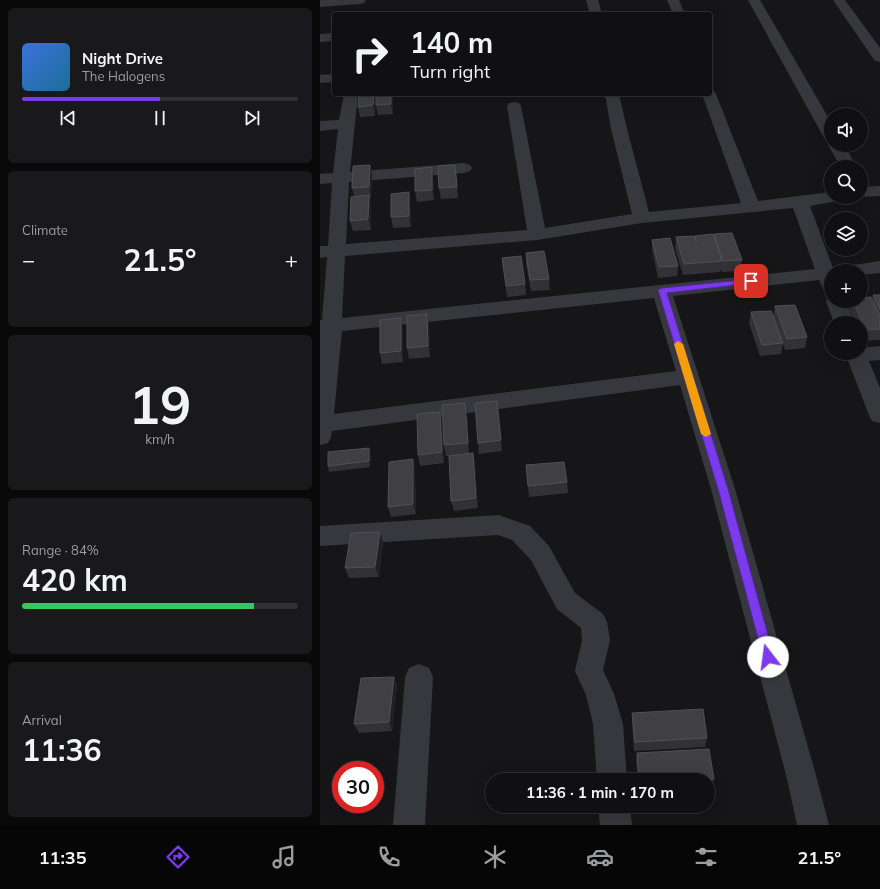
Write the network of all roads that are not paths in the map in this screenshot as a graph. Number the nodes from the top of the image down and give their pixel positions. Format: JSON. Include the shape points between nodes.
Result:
{"nodes":[{"id":1,"x":360,"y":0,"type":"edge"},
{"id":2,"x":592,"y":0,"type":"edge"},
{"id":3,"x":673,"y":0,"type":"edge"},
{"id":4,"x":754,"y":0,"type":"edge"},
{"id":5,"x":839,"y":0,"type":"edge"},
{"id":6,"x":320,"y":2,"type":"edge"},
{"id":7,"x":358,"y":12,"type":"edge"},
{"id":8,"x":595,"y":12,"type":"edge"},
{"id":9,"x":677,"y":12,"type":"edge"},
{"id":10,"x":332,"y":37,"type":"edge"},
{"id":11,"x":320,"y":38,"type":"edge"},
{"id":12,"x":880,"y":58,"type":"edge"},
{"id":13,"x":332,"y":78,"type":"edge"},
{"id":14,"x":320,"y":79,"type":"edge"},
{"id":15,"x":351,"y":96,"type":"edge"},
{"id":16,"x":612,"y":96,"type":"edge"},
{"id":17,"x":710,"y":96,"type":"edge"},
{"id":18,"x":514,"y":106,"type":"dead end"},
{"id":19,"x":346,"y":124,"type":"junction"},
{"id":20,"x":824,"y":124,"type":"edge"},
{"id":21,"x":320,"y":126,"type":"edge"},
{"id":22,"x":464,"y":168,"type":"dead end"},
{"id":23,"x":342,"y":177,"type":"junction"},
{"id":24,"x":320,"y":179,"type":"edge"},
{"id":25,"x":868,"y":191,"type":"edge"},
{"id":26,"x":880,"y":191,"type":"edge"},
{"id":27,"x":824,"y":198,"type":"edge"},
{"id":28,"x":800,"y":202,"type":"junction"},
{"id":29,"x":751,"y":206,"type":"junction"},
{"id":30,"x":642,"y":218,"type":"junction"},
{"id":31,"x":537,"y":235,"type":"junction"},
{"id":32,"x":328,"y":251,"type":"edge"},
{"id":33,"x":824,"y":265,"type":"edge"},
{"id":34,"x":880,"y":267,"type":"edge"},
{"id":35,"x":868,"y":268,"type":"edge"},
{"id":36,"x":824,"y":278,"type":"edge"},
{"id":37,"x":662,"y":290,"type":"junction"},
{"id":38,"x":326,"y":326,"type":"edge"},
{"id":39,"x":868,"y":353,"type":"edge"},
{"id":40,"x":880,"y":353,"type":"edge"},
{"id":41,"x":857,"y":360,"type":"edge"},
{"id":42,"x":688,"y":377,"type":"junction"},
{"id":43,"x":880,"y":415,"type":"edge"},
{"id":44,"x":320,"y":428,"type":"edge"},
{"id":45,"x":320,"y":536,"type":"edge"},
{"id":46,"x":419,"y":677,"type":"dead end"},
{"id":47,"x":612,"y":773,"type":"edge"},
{"id":48,"x":615,"y":813,"type":"edge"},
{"id":49,"x":409,"y":825,"type":"edge"},
{"id":50,"x":616,"y":825,"type":"edge"},
{"id":51,"x":813,"y":825,"type":"edge"}],
"edges":[{"from":1,"to":6,"type":"street"},
{"from":1,"to":7,"type":"street"},
{"from":2,"to":8,"type":"street"},
{"from":3,"to":9,"type":"street"},
{"from":4,"to":20,"type":"street"},
{"from":5,"to":12,"type":"street"},
{"from":10,"to":11,"type":"street"},
{"from":13,"to":14,"type":"street"},
{"from":15,"to":19,"type":"street"},
{"from":16,"to":30,"type":"street"},
{"from":17,"to":29,"type":"street"},
{"from":18,"to":31,"type":"street"},
{"from":19,"to":21,"type":"street"},
{"from":19,"to":23,"type":"street"},
{"from":22,"to":23,"type":"street"},
{"from":23,"to":24,"type":"street"},
{"from":23,"to":32,"type":"street"},
{"from":25,"to":26,"type":"street"},
{"from":27,"to":28,"type":"street"},
{"from":28,"to":29,"type":"street"},
{"from":28,"to":33,"type":"street"},
{"from":29,"to":30,"type":"street"},
{"from":30,"to":31,"type":"street"},
{"from":31,"to":32,"type":"street"},
{"from":32,"to":38,"type":"street"},
{"from":34,"to":35,"type":"street"},
{"from":36,"to":37,"type":"street"},
{"from":37,"to":38,"type":"street"},
{"from":37,"to":42,"type":"street"},
{"from":38,"to":44,"type":"street"},
{"from":39,"to":40,"type":"street"},
{"from":41,"to":43,"type":"street"},
{"from":42,"to":44,"type":"street"},
{"from":42,"to":51,"type":"street","via":[[723,489]]},
{"from":45,"to":47,"type":"street","via":[[499,525],[521,533],[540,553],[566,601],[594,622],[596,640],[589,670],[600,694],[608,724]]},
{"from":46,"to":49,"type":"street"},
{"from":48,"to":50,"type":"street"}]}
